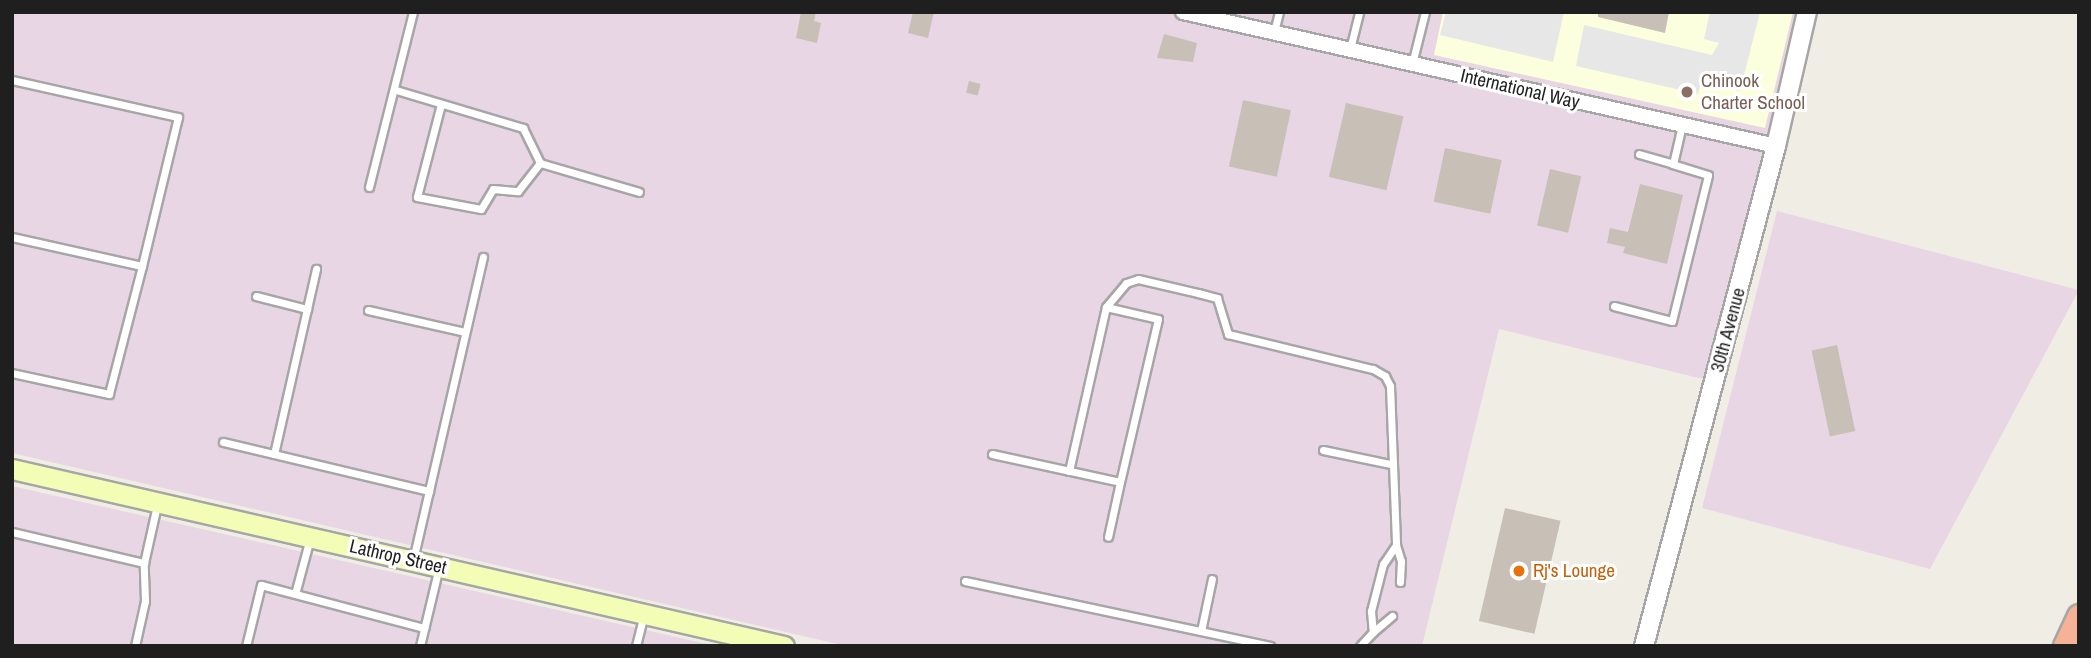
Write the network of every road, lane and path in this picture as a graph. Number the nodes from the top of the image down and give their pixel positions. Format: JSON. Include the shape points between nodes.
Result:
{"nodes":[{"id":1,"x":417,"y":12,"type":"edge"},
{"id":2,"x":1183,"y":12,"type":"edge"},
{"id":3,"x":1279,"y":12,"type":"edge"},
{"id":4,"x":1359,"y":12,"type":"edge"},
{"id":5,"x":1425,"y":12,"type":"edge"},
{"id":6,"x":1807,"y":12,"type":"edge"},
{"id":7,"x":1269,"y":32,"type":"junction"},
{"id":8,"x":1350,"y":50,"type":"junction"},
{"id":9,"x":1412,"y":64,"type":"junction"},
{"id":10,"x":12,"y":80,"type":"edge"},
{"id":11,"x":396,"y":90,"type":"junction"},
{"id":12,"x":441,"y":104,"type":"junction"},
{"id":13,"x":1682,"y":125,"type":"junction"},
{"id":14,"x":1776,"y":146,"type":"junction"},
{"id":15,"x":1639,"y":154,"type":"dead end"},
{"id":16,"x":540,"y":163,"type":"junction"},
{"id":17,"x":1673,"y":164,"type":"junction"},
{"id":18,"x":369,"y":187,"type":"dead end"},
{"id":19,"x":639,"y":192,"type":"dead end"},
{"id":20,"x":12,"y":237,"type":"edge"},
{"id":21,"x":482,"y":257,"type":"dead end"},
{"id":22,"x":142,"y":266,"type":"junction"},
{"id":23,"x":316,"y":269,"type":"dead end"},
{"id":24,"x":256,"y":296,"type":"dead end"},
{"id":25,"x":1614,"y":306,"type":"dead end"},
{"id":26,"x":1106,"y":307,"type":"junction"},
{"id":27,"x":307,"y":309,"type":"junction"},
{"id":28,"x":368,"y":310,"type":"dead end"},
{"id":29,"x":466,"y":332,"type":"junction"},
{"id":30,"x":12,"y":373,"type":"edge"},
{"id":31,"x":223,"y":442,"type":"dead end"},
{"id":32,"x":1323,"y":450,"type":"dead end"},
{"id":33,"x":274,"y":454,"type":"junction"},
{"id":34,"x":992,"y":454,"type":"dead end"},
{"id":35,"x":1390,"y":464,"type":"junction"},
{"id":36,"x":12,"y":469,"type":"edge"},
{"id":37,"x":1069,"y":471,"type":"junction"},
{"id":38,"x":1120,"y":482,"type":"junction"},
{"id":39,"x":429,"y":491,"type":"junction"},
{"id":40,"x":157,"y":502,"type":"junction"},
{"id":41,"x":12,"y":532,"type":"edge"},
{"id":42,"x":310,"y":537,"type":"junction"},
{"id":43,"x":1108,"y":537,"type":"dead end"},
{"id":44,"x":1396,"y":545,"type":"junction"},
{"id":45,"x":413,"y":561,"type":"junction"},
{"id":46,"x":144,"y":563,"type":"junction"},
{"id":47,"x":440,"y":567,"type":"junction"},
{"id":48,"x":1212,"y":579,"type":"dead end"},
{"id":49,"x":965,"y":581,"type":"dead end"},
{"id":50,"x":1400,"y":582,"type":"dead end"},
{"id":51,"x":295,"y":594,"type":"junction"},
{"id":52,"x":644,"y":613,"type":"junction"},
{"id":53,"x":1392,"y":616,"type":"dead end"},
{"id":54,"x":2079,"y":616,"type":"edge"},
{"id":55,"x":424,"y":628,"type":"junction"},
{"id":56,"x":1201,"y":631,"type":"junction"},
{"id":57,"x":1373,"y":632,"type":"junction"},
{"id":58,"x":734,"y":640,"type":"edge"},
{"id":59,"x":135,"y":646,"type":"edge"},
{"id":60,"x":246,"y":646,"type":"edge"},
{"id":61,"x":420,"y":646,"type":"edge"},
{"id":62,"x":636,"y":646,"type":"edge"},
{"id":63,"x":784,"y":646,"type":"edge"},
{"id":64,"x":1270,"y":646,"type":"edge"},
{"id":65,"x":1360,"y":646,"type":"edge"},
{"id":66,"x":1644,"y":646,"type":"edge"},
{"id":67,"x":2065,"y":646,"type":"edge"}],
"edges":[{"from":1,"to":11,"type":"lane"},
{"from":2,"to":7,"type":"street","name":"International Way"},
{"from":3,"to":7,"type":"lane"},
{"from":4,"to":8,"type":"lane"},
{"from":5,"to":9,"type":"lane"},
{"from":6,"to":14,"type":"street","name":"30th Avenue"},
{"from":7,"to":8,"type":"street","name":"International Way"},
{"from":8,"to":9,"type":"street","name":"International Way"},
{"from":9,"to":13,"type":"street","name":"International Way"},
{"from":10,"to":22,"type":"lane","via":[[178,117]]},
{"from":11,"to":12,"type":"lane"},
{"from":11,"to":18,"type":"lane"},
{"from":12,"to":16,"type":"lane","via":[[523,128]]},
{"from":12,"to":16,"type":"lane","via":[[417,197],[481,209],[493,189],[518,191]]},
{"from":13,"to":14,"type":"street","name":"International Way"},
{"from":13,"to":17,"type":"lane"},
{"from":14,"to":66,"type":"street","name":"30th Avenue"},
{"from":15,"to":17,"type":"lane"},
{"from":16,"to":19,"type":"lane"},
{"from":17,"to":25,"type":"lane","via":[[1708,175],[1672,321]]},
{"from":20,"to":22,"type":"lane"},
{"from":21,"to":29,"type":"lane"},
{"from":22,"to":30,"type":"lane","via":[[109,394]]},
{"from":23,"to":27,"type":"lane"},
{"from":24,"to":27,"type":"lane"},
{"from":26,"to":35,"type":"lane","via":[[1126,283],[1138,279],[1198,292],[1217,298],[1228,334],[1373,369],[1390,386]]},
{"from":26,"to":37,"type":"lane"},
{"from":26,"to":38,"type":"lane","via":[[1158,319]]},
{"from":27,"to":33,"type":"lane"},
{"from":28,"to":29,"type":"lane"},
{"from":29,"to":39,"type":"lane"},
{"from":31,"to":33,"type":"lane"},
{"from":32,"to":35,"type":"lane"},
{"from":33,"to":39,"type":"lane"},
{"from":34,"to":37,"type":"lane"},
{"from":35,"to":44,"type":"lane"},
{"from":36,"to":40,"type":"main road","name":"Lathrop Street"},
{"from":37,"to":38,"type":"lane"},
{"from":38,"to":43,"type":"lane"},
{"from":39,"to":45,"type":"lane"},
{"from":40,"to":42,"type":"main road","name":"Lathrop Street"},
{"from":40,"to":46,"type":"lane"},
{"from":41,"to":46,"type":"lane"},
{"from":42,"to":45,"type":"main road","name":"Lathrop Street"},
{"from":42,"to":51,"type":"lane"},
{"from":44,"to":50,"type":"lane"},
{"from":44,"to":57,"type":"lane","via":[[1383,564],[1371,611]]},
{"from":45,"to":47,"type":"main road","name":"Lathrop Street"},
{"from":46,"to":59,"type":"lane","via":[[145,601]]},
{"from":47,"to":52,"type":"main road","name":"Lathrop Street"},
{"from":47,"to":55,"type":"lane"},
{"from":48,"to":56,"type":"lane"},
{"from":49,"to":56,"type":"lane"},
{"from":51,"to":55,"type":"lane"},
{"from":51,"to":60,"type":"lane","via":[[261,585]]},
{"from":52,"to":58,"type":"main road","name":"Lathrop Street"},
{"from":52,"to":62,"type":"lane"},
{"from":53,"to":57,"type":"lane"},
{"from":54,"to":67,"type":"highway"},
{"from":55,"to":61,"type":"lane"},
{"from":56,"to":64,"type":"lane"},
{"from":57,"to":65,"type":"lane"},
{"from":58,"to":63,"type":"main road","name":"Lathrop Street"}]}
